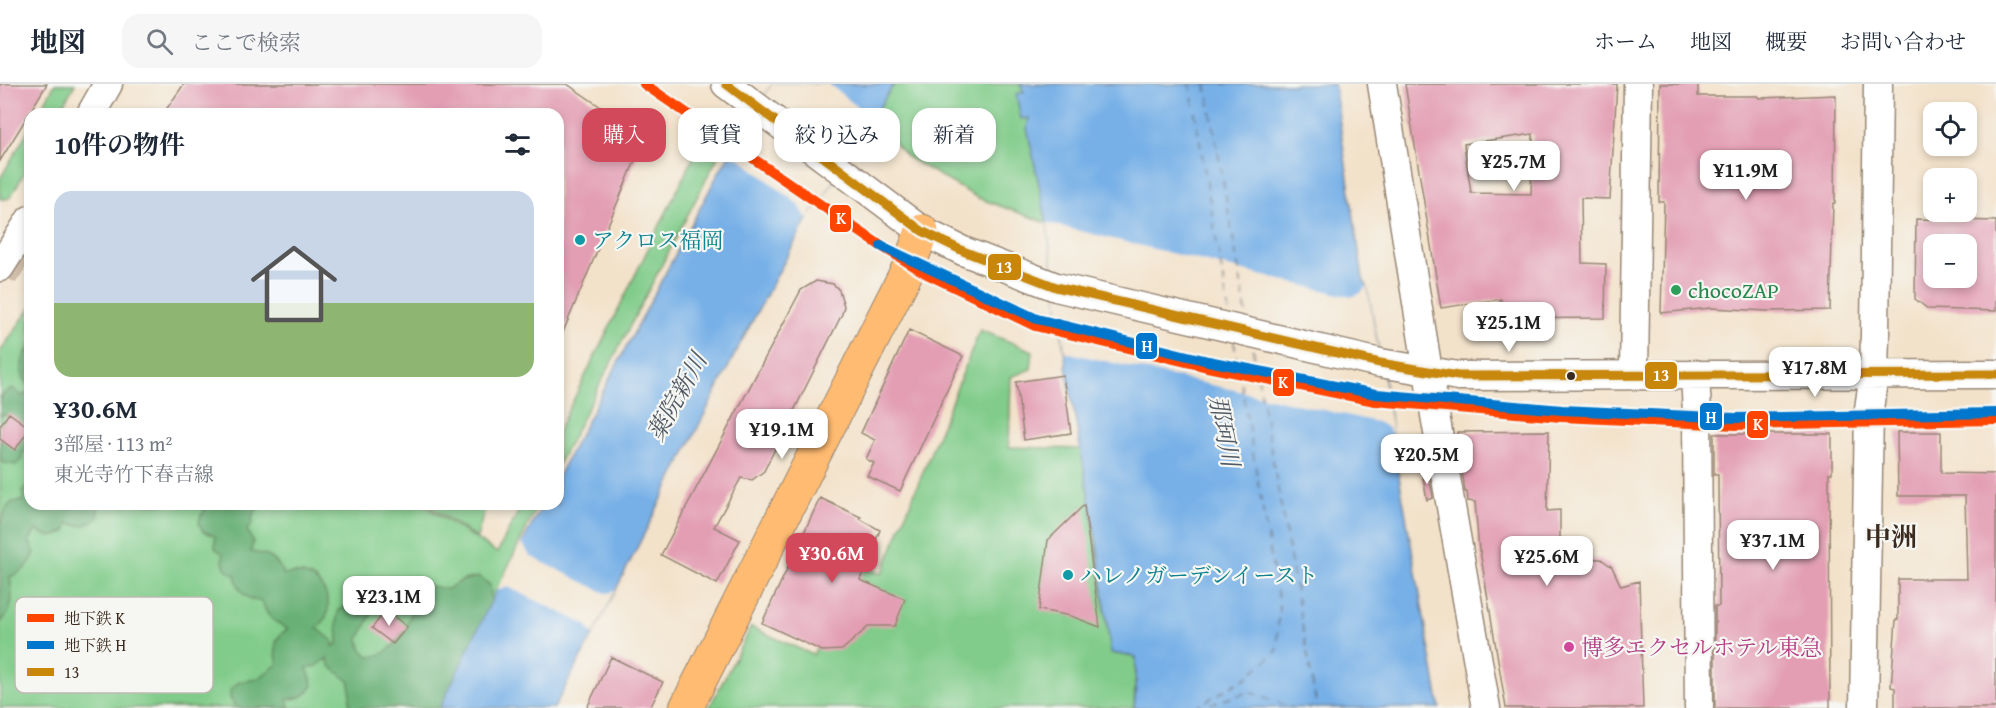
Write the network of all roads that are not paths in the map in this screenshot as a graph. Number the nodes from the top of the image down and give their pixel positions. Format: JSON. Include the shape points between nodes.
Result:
{"nodes":[{"id":1,"x":108,"y":84,"type":"edge"},
{"id":2,"x":726,"y":84,"type":"edge"},
{"id":3,"x":1382,"y":84,"type":"edge"},
{"id":4,"x":1638,"y":84,"type":"edge"},
{"id":5,"x":1878,"y":84,"type":"edge"},
{"id":6,"x":94,"y":108,"type":"edge"},
{"id":7,"x":16,"y":228,"type":"edge"},
{"id":8,"x":922,"y":231,"type":"junction"},
{"id":9,"x":0,"y":267,"type":"edge"},
{"id":10,"x":1428,"y":371,"type":"junction"},
{"id":11,"x":1695,"y":374,"type":"junction"},
{"id":12,"x":1874,"y":374,"type":"junction"},
{"id":13,"x":1996,"y":374,"type":"edge"},
{"id":14,"x":1634,"y":375,"type":"junction"},
{"id":15,"x":686,"y":708,"type":"edge"},
{"id":16,"x":1486,"y":708,"type":"edge"},
{"id":17,"x":1699,"y":708,"type":"edge"},
{"id":18,"x":1864,"y":708,"type":"edge"}],
"edges":[{"from":1,"to":6,"type":"street"},
{"from":2,"to":8,"type":"street"},
{"from":3,"to":10,"type":"street"},
{"from":4,"to":14,"type":"street"},
{"from":5,"to":12,"type":"street"},
{"from":7,"to":9,"type":"street"},
{"from":8,"to":10,"type":"street","via":[[1056,287]]},
{"from":8,"to":15,"type":"main road","via":[[907,271]]},
{"from":10,"to":14,"type":"street","via":[[1458,376]]},
{"from":10,"to":16,"type":"street"},
{"from":11,"to":12,"type":"street"},
{"from":11,"to":14,"type":"street"},
{"from":11,"to":17,"type":"street"},
{"from":12,"to":13,"type":"street"},
{"from":12,"to":18,"type":"street","via":[[1869,409]]}]}
